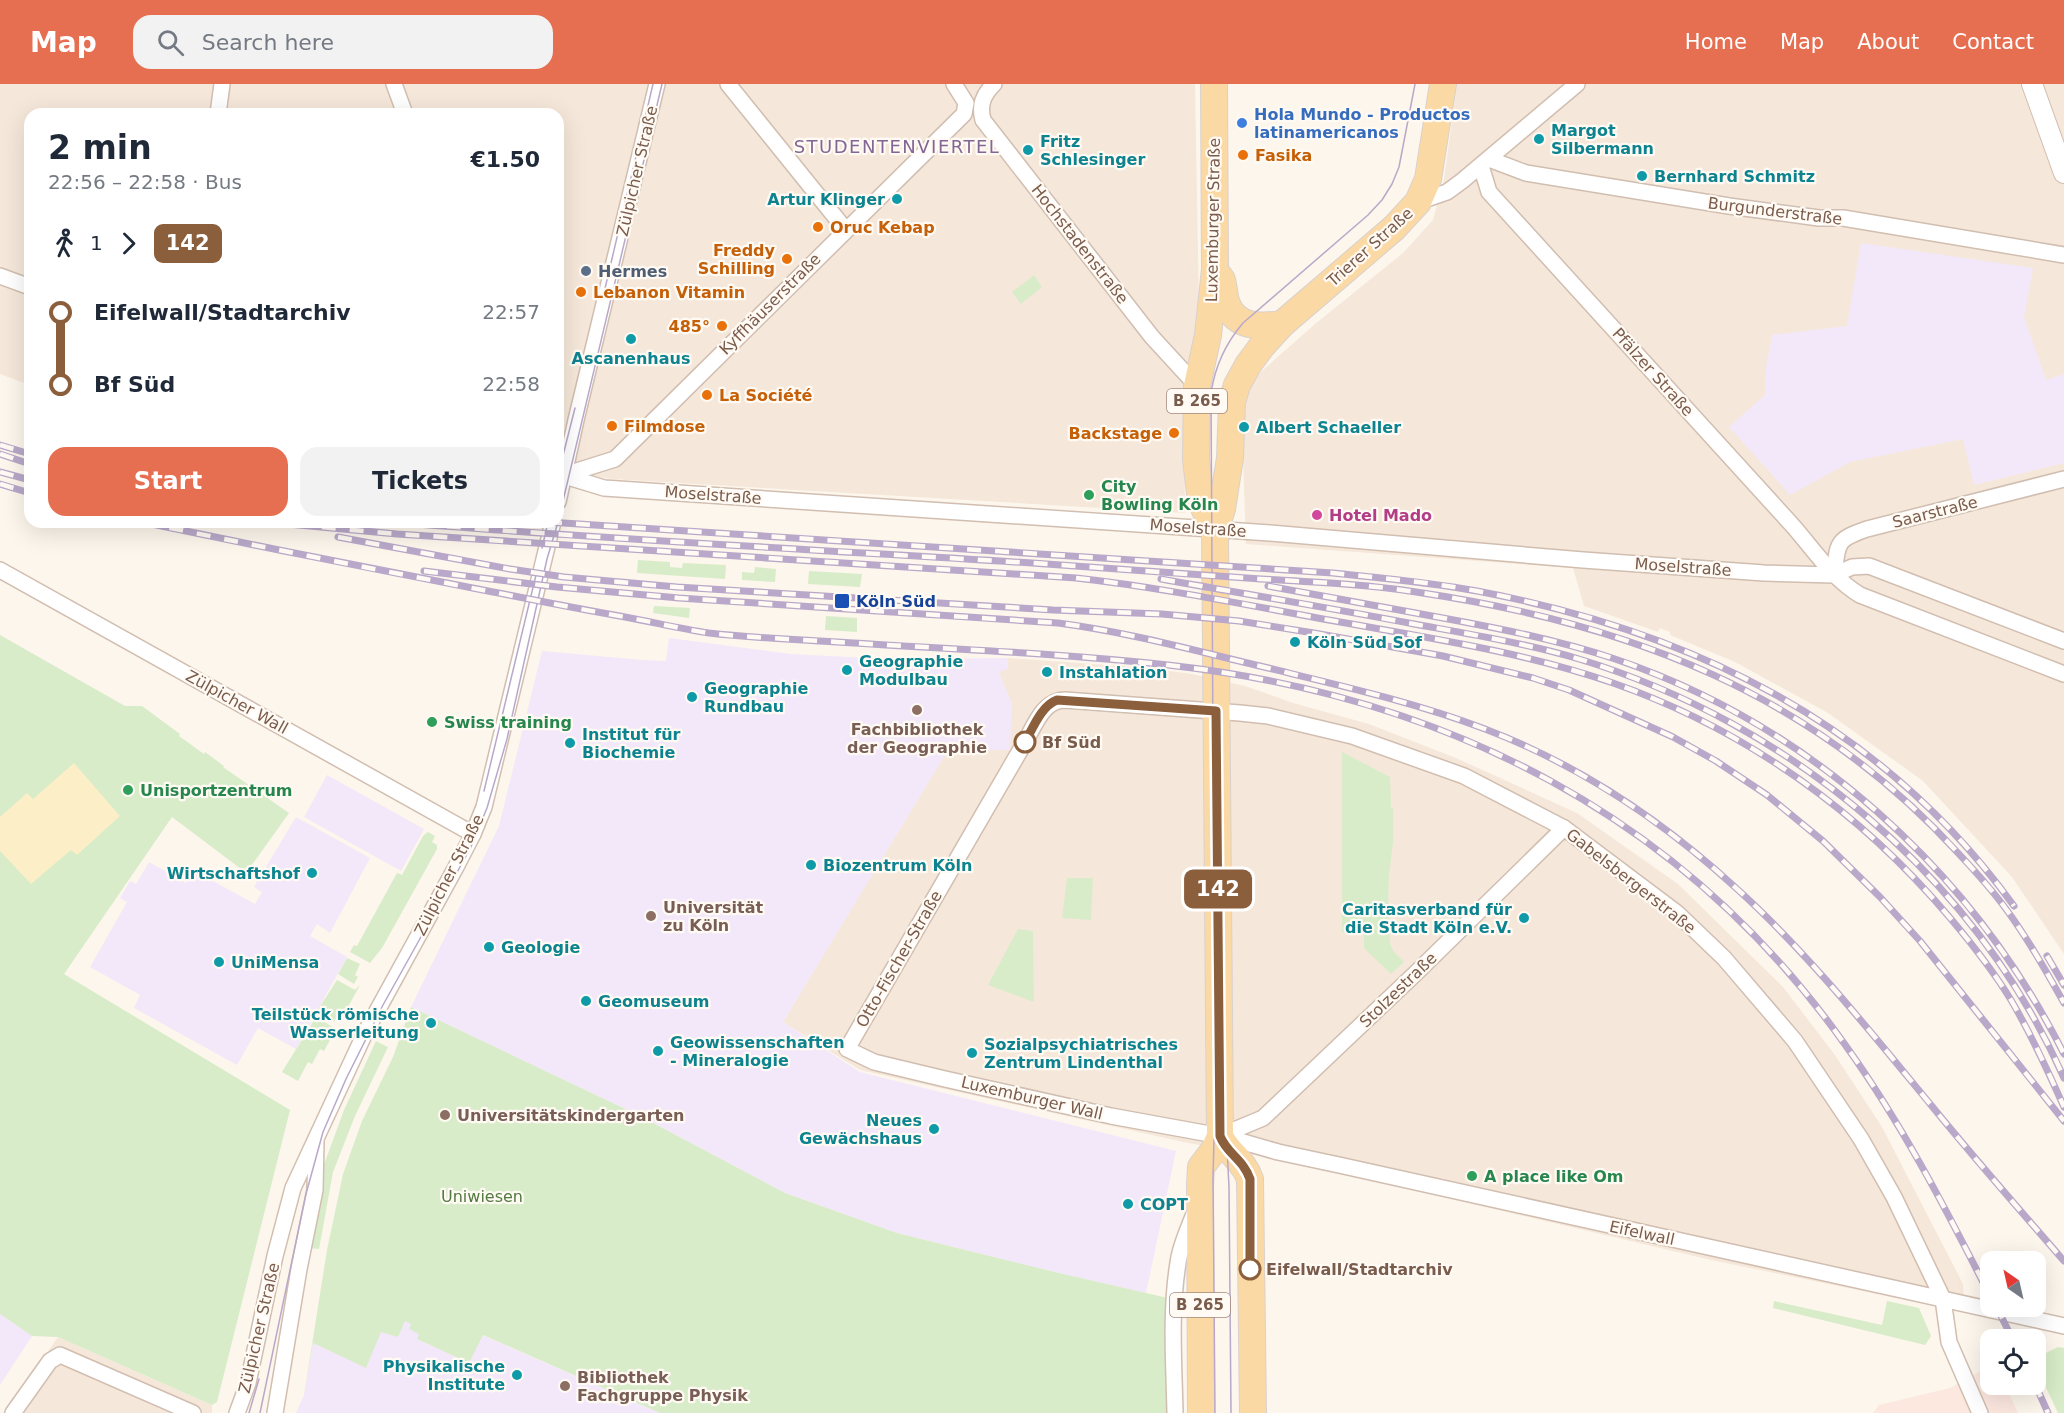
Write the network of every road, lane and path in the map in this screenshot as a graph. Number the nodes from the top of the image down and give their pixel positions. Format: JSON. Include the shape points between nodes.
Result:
{"nodes":[{"id":1,"x":222,"y":84,"type":"edge"},
{"id":2,"x":394,"y":84,"type":"edge"},
{"id":3,"x":657,"y":84,"type":"edge"},
{"id":4,"x":728,"y":84,"type":"edge"},
{"id":5,"x":954,"y":84,"type":"edge"},
{"id":6,"x":1214,"y":84,"type":"edge"},
{"id":7,"x":1443,"y":84,"type":"edge"},
{"id":8,"x":1577,"y":84,"type":"edge"},
{"id":9,"x":2032,"y":84,"type":"edge"},
{"id":10,"x":989,"y":89,"type":"edge"},
{"id":11,"x":219,"y":108,"type":"edge"},
{"id":12,"x":403,"y":108,"type":"edge"},
{"id":13,"x":1485,"y":163,"type":"junction"},
{"id":14,"x":2064,"y":173,"type":"edge"},
{"id":15,"x":1418,"y":202,"type":"junction"},
{"id":16,"x":845,"y":229,"type":"junction"},
{"id":17,"x":2064,"y":255,"type":"edge"},
{"id":18,"x":1215,"y":269,"type":"junction"},
{"id":19,"x":0,"y":276,"type":"edge"},
{"id":20,"x":24,"y":285,"type":"edge"},
{"id":21,"x":1282,"y":324,"type":"junction"},
{"id":22,"x":1237,"y":385,"type":"joint"},
{"id":23,"x":1197,"y":386,"type":"junction"},
{"id":24,"x":564,"y":463,"type":"edge"},
{"id":25,"x":564,"y":474,"type":"edge"},
{"id":26,"x":564,"y":476,"type":"edge"},
{"id":27,"x":2064,"y":479,"type":"edge"},
{"id":28,"x":552,"y":528,"type":"edge"},
{"id":29,"x":1215,"y":531,"type":"junction"},
{"id":30,"x":0,"y":570,"type":"edge"},
{"id":31,"x":1834,"y":574,"type":"junction"},
{"id":32,"x":2064,"y":641,"type":"edge"},
{"id":33,"x":2064,"y":674,"type":"edge"},
{"id":34,"x":1216,"y":711,"type":"junction"},
{"id":35,"x":1564,"y":828,"type":"junction"},
{"id":36,"x":473,"y":834,"type":"junction"},
{"id":37,"x":847,"y":1049,"type":"joint"},
{"id":38,"x":1220,"y":1136,"type":"junction"},
{"id":39,"x":316,"y":1141,"type":"junction"},
{"id":40,"x":1200,"y":1197,"type":"junction"},
{"id":41,"x":1943,"y":1299,"type":"junction"},
{"id":42,"x":2064,"y":1326,"type":"edge"},
{"id":43,"x":13,"y":1413,"type":"edge"},
{"id":44,"x":193,"y":1413,"type":"edge"},
{"id":45,"x":237,"y":1413,"type":"edge"},
{"id":46,"x":275,"y":1413,"type":"edge"},
{"id":47,"x":1175,"y":1413,"type":"edge"},
{"id":48,"x":1201,"y":1413,"type":"edge"},
{"id":49,"x":1252,"y":1413,"type":"edge"},
{"id":50,"x":1980,"y":1413,"type":"edge"}],
"edges":[{"from":1,"to":11,"type":"street"},
{"from":2,"to":12,"type":"street"},
{"from":3,"to":24,"type":"street","name":"Zülpicher Straße"},
{"from":4,"to":16,"type":"street"},
{"from":5,"to":16,"type":"street","name":"Kyffhäuserstraße","via":[[966,103],[964,114]]},
{"from":6,"to":18,"type":"main road","name":"Luxemburger Straße","number":"B 265"},
{"from":7,"to":15,"type":"main road","number":"B 265","via":[[1428,178]]},
{"from":8,"to":13,"type":"street","name":"Trierer Straße"},
{"from":9,"to":14,"type":"street"},
{"from":10,"to":23,"type":"street","name":"Hochstadenstraße","via":[[981,111],[986,125],[1152,337]]},
{"from":13,"to":15,"type":"street","name":"Trierer Straße","via":[[1447,192]]},
{"from":13,"to":17,"type":"street","name":"Burgunderstraße","via":[[1729,207],[1843,218]]},
{"from":13,"to":31,"type":"street","name":"Pfälzer Straße","via":[[1489,192]]},
{"from":15,"to":21,"type":"main road","name":"Trierer Straße","number":"B 265","via":[[1394,228]]},
{"from":16,"to":25,"type":"street","name":"Kyffhäuserstraße","via":[[615,459]]},
{"from":18,"to":21,"type":"main road","via":[[1222,280],[1226,303],[1243,323],[1257,327]]},
{"from":18,"to":23,"type":"main road","name":"Luxemburger Straße","number":"B 265","via":[[1208,335]]},
{"from":19,"to":20,"type":"street"},
{"from":21,"to":22,"type":"main road","name":"Trierer Straße","number":"B 265","via":[[1252,358]]},
{"from":22,"to":29,"type":"main road","name":"Luxemburger Straße","number":"B 265","via":[[1232,402],[1230,458]]},
{"from":23,"to":29,"type":"main road","name":"Luxemburger Straße","number":"B 265","via":[[1196,459],[1200,494]]},
{"from":26,"to":29,"type":"street","name":"Moselstraße","via":[[604,488]]},
{"from":27,"to":31,"type":"street","name":"Saarstraße","via":[[1850,535],[1840,543]]},
{"from":28,"to":36,"type":"street","name":"Zülpicher Straße","via":[[493,773]]},
{"from":29,"to":31,"type":"street","name":"Moselstraße","via":[[1764,573]]},
{"from":29,"to":34,"type":"main road","name":"Luxemburger Straße","number":"B 265"},
{"from":30,"to":36,"type":"street","name":"Zülpicher Wall"},
{"from":31,"to":32,"type":"street","via":[[1869,566]]},
{"from":31,"to":33,"type":"street","name":"Pfälzer Straße","via":[[1860,595]]},
{"from":34,"to":35,"type":"street","name":"Gabelsbergerstraße","via":[[1268,716],[1352,736],[1464,776]]},
{"from":34,"to":37,"type":"street","name":"Otto-Fischer-Straße","via":[[1061,700],[1047,706]]},
{"from":34,"to":38,"type":"main road","name":"Luxemburger Straße","number":"B 265"},
{"from":35,"to":38,"type":"street","name":"Stolzestraße","via":[[1263,1118]]},
{"from":35,"to":41,"type":"street","name":"Gabelsbergerstraße","via":[[1677,913],[1724,958],[1795,1041],[1861,1139]]},
{"from":36,"to":39,"type":"street","name":"Zülpicher Straße","via":[[380,1003]]},
{"from":37,"to":38,"type":"street","name":"Luxemburger Wall","via":[[873,1062],[945,1079]]},
{"from":38,"to":40,"type":"main road","number":"B 265","via":[[1201,1167]]},
{"from":38,"to":41,"type":"street","name":"Eifelwall","via":[[1299,1157]]},
{"from":38,"to":49,"type":"main road","number":"B 265","via":[[1245,1166],[1250,1179]]},
{"from":39,"to":45,"type":"street","name":"Zülpicher Straße","via":[[293,1188],[248,1383]]},
{"from":39,"to":46,"type":"street","name":"Zülpicher Straße","via":[[315,1190]]},
{"from":40,"to":47,"type":"street","via":[[1176,1273]]},
{"from":40,"to":48,"type":"main road","number":"B 265"},
{"from":41,"to":42,"type":"street","name":"Eifelwall"},
{"from":41,"to":50,"type":"street","name":"Gabelsbergerstraße","via":[[1949,1342]]},
{"from":43,"to":44,"type":"street","via":[[48,1364],[60,1355]]}]}
